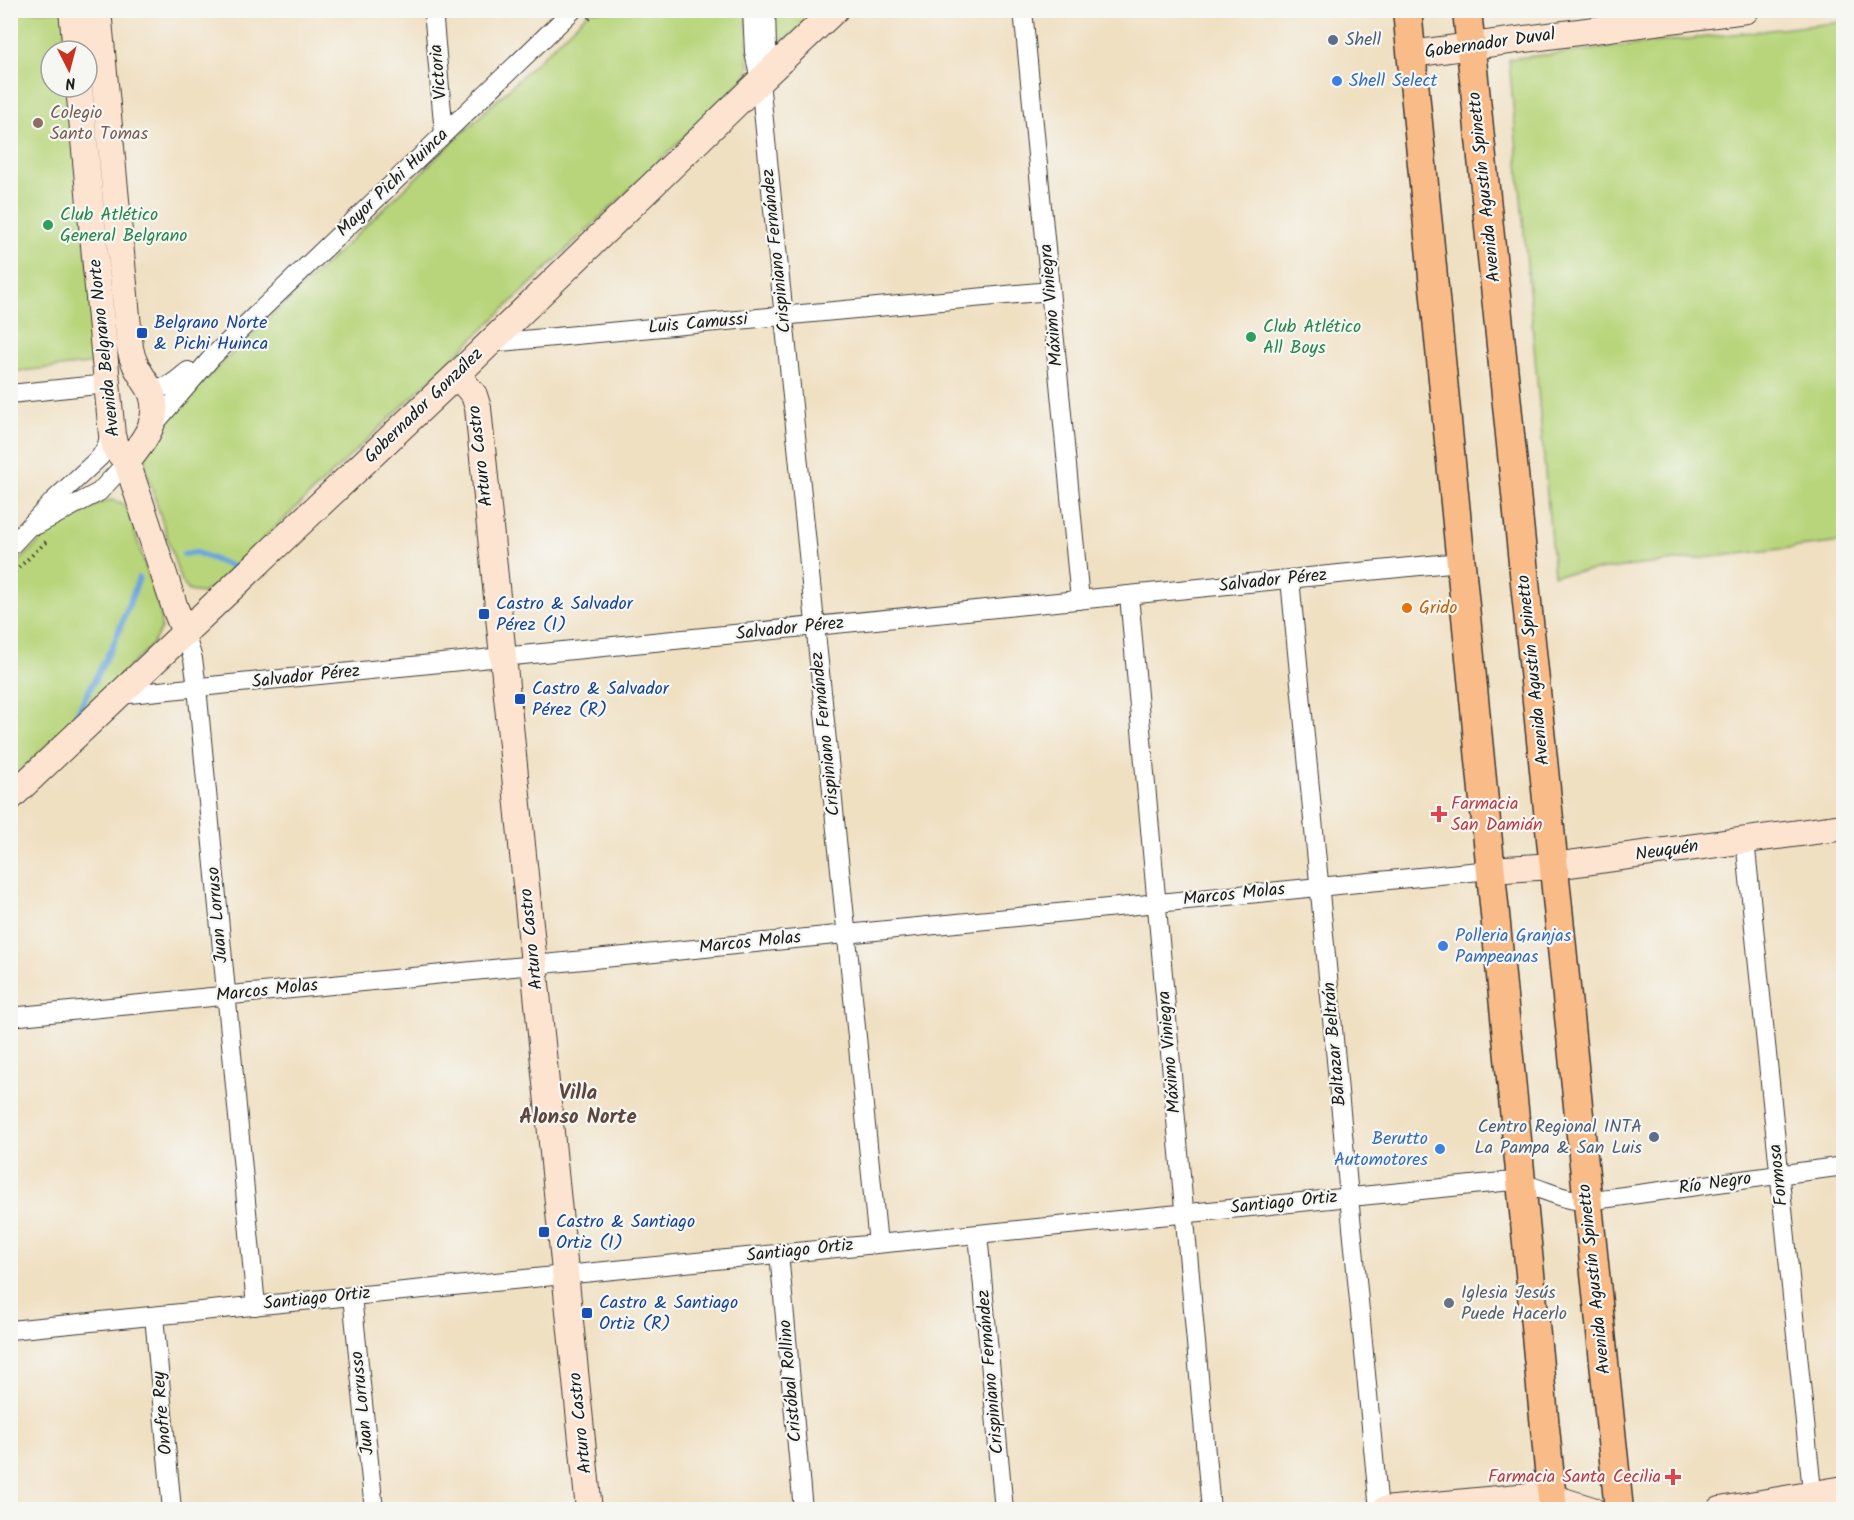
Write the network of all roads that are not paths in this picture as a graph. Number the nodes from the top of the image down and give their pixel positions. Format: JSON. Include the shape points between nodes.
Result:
{"nodes":[{"id":1,"x":72,"y":10,"type":"edge"},
{"id":2,"x":98,"y":10,"type":"edge"},
{"id":3,"x":433,"y":10,"type":"edge"},
{"id":4,"x":573,"y":10,"type":"edge"},
{"id":5,"x":752,"y":10,"type":"edge"},
{"id":6,"x":766,"y":10,"type":"edge"},
{"id":7,"x":835,"y":10,"type":"edge"},
{"id":8,"x":1023,"y":10,"type":"edge"},
{"id":9,"x":1407,"y":10,"type":"edge"},
{"id":10,"x":1467,"y":10,"type":"edge"},
{"id":11,"x":1746,"y":10,"type":"edge"},
{"id":12,"x":1663,"y":16,"type":"edge"},
{"id":13,"x":75,"y":39,"type":"edge"},
{"id":14,"x":1471,"y":46,"type":"junction"},
{"id":15,"x":1411,"y":54,"type":"junction"},
{"id":16,"x":760,"y":81,"type":"junction"},
{"id":17,"x":80,"y":99,"type":"edge"},
{"id":18,"x":444,"y":134,"type":"junction"},
{"id":19,"x":1050,"y":291,"type":"junction"},
{"id":20,"x":784,"y":316,"type":"junction"},
{"id":21,"x":490,"y":343,"type":"junction"},
{"id":22,"x":213,"y":356,"type":"junction"},
{"id":23,"x":457,"y":375,"type":"junction"},
{"id":24,"x":142,"y":377,"type":"junction"},
{"id":25,"x":107,"y":384,"type":"junction"},
{"id":26,"x":10,"y":394,"type":"edge"},
{"id":27,"x":111,"y":430,"type":"junction"},
{"id":28,"x":149,"y":431,"type":"junction"},
{"id":29,"x":127,"y":462,"type":"junction"},
{"id":30,"x":28,"y":530,"type":"junction"},
{"id":31,"x":10,"y":547,"type":"edge"},
{"id":32,"x":1460,"y":562,"type":"junction"},
{"id":33,"x":1290,"y":579,"type":"junction"},
{"id":34,"x":1129,"y":595,"type":"junction"},
{"id":35,"x":1080,"y":600,"type":"junction"},
{"id":36,"x":815,"y":626,"type":"junction"},
{"id":37,"x":185,"y":633,"type":"junction"},
{"id":38,"x":503,"y":657,"type":"junction"},
{"id":39,"x":197,"y":687,"type":"junction"},
{"id":40,"x":119,"y":695,"type":"junction"},
{"id":41,"x":10,"y":798,"type":"edge"},
{"id":42,"x":1844,"y":827,"type":"edge"},
{"id":43,"x":1745,"y":840,"type":"junction"},
{"id":44,"x":1554,"y":866,"type":"junction"},
{"id":45,"x":1490,"y":870,"type":"junction"},
{"id":46,"x":1319,"y":886,"type":"junction"},
{"id":47,"x":1156,"y":903,"type":"junction"},
{"id":48,"x":846,"y":934,"type":"junction"},
{"id":49,"x":534,"y":965,"type":"junction"},
{"id":50,"x":226,"y":995,"type":"junction"},
{"id":51,"x":10,"y":1017,"type":"edge"},
{"id":52,"x":1844,"y":1166,"type":"edge"},
{"id":53,"x":1779,"y":1175,"type":"junction"},
{"id":54,"x":1521,"y":1183,"type":"junction"},
{"id":55,"x":1349,"y":1197,"type":"junction"},
{"id":56,"x":1587,"y":1201,"type":"junction"},
{"id":57,"x":1184,"y":1213,"type":"junction"},
{"id":58,"x":978,"y":1234,"type":"junction"},
{"id":59,"x":878,"y":1244,"type":"junction"},
{"id":60,"x":779,"y":1253,"type":"junction"},
{"id":61,"x":566,"y":1275,"type":"junction"},
{"id":62,"x":352,"y":1296,"type":"junction"},
{"id":63,"x":256,"y":1305,"type":"junction"},
{"id":64,"x":154,"y":1316,"type":"junction"},
{"id":65,"x":10,"y":1330,"type":"edge"},
{"id":66,"x":1844,"y":1489,"type":"edge"},
{"id":67,"x":1813,"y":1502,"type":"edge"},
{"id":68,"x":1552,"y":1503,"type":"edge"},
{"id":69,"x":172,"y":1509,"type":"edge"},
{"id":70,"x":374,"y":1509,"type":"edge"},
{"id":71,"x":589,"y":1509,"type":"edge"},
{"id":72,"x":803,"y":1509,"type":"edge"},
{"id":73,"x":1004,"y":1509,"type":"edge"},
{"id":74,"x":1211,"y":1509,"type":"edge"},
{"id":75,"x":1379,"y":1509,"type":"edge"},
{"id":76,"x":1384,"y":1509,"type":"edge"},
{"id":77,"x":1592,"y":1509,"type":"edge"},
{"id":78,"x":1619,"y":1509,"type":"edge"},
{"id":79,"x":1720,"y":1509,"type":"edge"}],
"edges":[{"from":1,"to":13,"type":"main road"},
{"from":2,"to":24,"type":"main road","name":"Avenida Belgrano Norte","via":[[130,348],[132,361]]},
{"from":3,"to":18,"type":"street","name":"Victoria"},
{"from":4,"to":18,"type":"street","name":"Mayor Pichi Huinca"},
{"from":5,"to":16,"type":"street","name":"Crispiniano Fernández"},
{"from":6,"to":16,"type":"street","name":"Crispiniano Fernández","via":[[767,49]]},
{"from":7,"to":16,"type":"main road","name":"Gobernador González"},
{"from":8,"to":19,"type":"street","name":"Máximo Viniegra"},
{"from":9,"to":15,"type":"main road"},
{"from":10,"to":14,"type":"main road","name":"Avenida Agustín Spinetto"},
{"from":11,"to":12,"type":"main road","name":"Gobernador Duval"},
{"from":12,"to":14,"type":"main road","name":"Gobernador Duval"},
{"from":14,"to":15,"type":"main road","name":"Gobernador Duval"},
{"from":14,"to":44,"type":"main road","name":"Avenida Agustín Spinetto"},
{"from":15,"to":32,"type":"main road"},
{"from":16,"to":20,"type":"street","name":"Crispiniano Fernández"},
{"from":16,"to":21,"type":"main road","name":"Gobernador González"},
{"from":17,"to":25,"type":"main road","name":"Avenida Belgrano Norte"},
{"from":18,"to":22,"type":"street","name":"Mayor Pichi Huinca"},
{"from":19,"to":20,"type":"street","name":"Luis Camussi"},
{"from":19,"to":35,"type":"street","name":"Máximo Viniegra"},
{"from":20,"to":21,"type":"street","name":"Luis Camussi"},
{"from":20,"to":36,"type":"street","name":"Crispiniano Fernández"},
{"from":21,"to":23,"type":"main road","name":"Gobernador González"},
{"from":22,"to":24,"type":"street","name":"Mayor Pichi Huinca","via":[[167,387],[154,387]]},
{"from":22,"to":28,"type":"street","name":"Mayor Pichi Huinca"},
{"from":23,"to":37,"type":"main road","name":"Gobernador González"},
{"from":23,"to":38,"type":"main road","name":"Arturo Castro","via":[[474,395],[478,408]]},
{"from":24,"to":25,"type":"main road","via":[[126,368],[110,376]]},
{"from":24,"to":28,"type":"main road","name":"Avenida Belgrano Norte","via":[[155,408]]},
{"from":25,"to":26,"type":"street"},
{"from":25,"to":27,"type":"main road","name":"Avenida Belgrano Norte"},
{"from":27,"to":29,"type":"main road","name":"Avenida Belgrano Norte","via":[[116,449]]},
{"from":27,"to":30,"type":"street","name":"Mayor Pichi Huinca","via":[[103,454]]},
{"from":28,"to":29,"type":"main road","name":"Mayor Pichi Huinca"},
{"from":29,"to":30,"type":"street","name":"Mayor Pichi Huinca","via":[[99,492]]},
{"from":29,"to":37,"type":"main road","name":"Avenida Belgrano Norte"},
{"from":30,"to":31,"type":"street","name":"Mayor Pichi Huinca"},
{"from":32,"to":33,"type":"street","name":"Salvador Pérez"},
{"from":32,"to":45,"type":"main road"},
{"from":33,"to":34,"type":"street","name":"Salvador Pérez"},
{"from":33,"to":46,"type":"street","name":"Baltazar Beltrán"},
{"from":34,"to":35,"type":"street","name":"Salvador Pérez"},
{"from":34,"to":47,"type":"street","name":"Máximo Viniegra"},
{"from":35,"to":36,"type":"street","name":"Salvador Pérez"},
{"from":36,"to":38,"type":"street","name":"Salvador Pérez"},
{"from":36,"to":48,"type":"street","name":"Crispiniano Fernández"},
{"from":37,"to":39,"type":"street","name":"Juan Lorruso"},
{"from":37,"to":40,"type":"main road","name":"Gobernador González"},
{"from":38,"to":39,"type":"street","name":"Salvador Pérez"},
{"from":38,"to":49,"type":"main road","name":"Arturo Castro"},
{"from":39,"to":40,"type":"street","name":"Salvador Pérez"},
{"from":39,"to":50,"type":"street","name":"Juan Lorruso"},
{"from":40,"to":41,"type":"main road","name":"Gobernador González"},
{"from":42,"to":43,"type":"main road","name":"Neuquén"},
{"from":43,"to":44,"type":"main road","name":"Neuquén"},
{"from":43,"to":53,"type":"street","name":"Formosa"},
{"from":44,"to":45,"type":"main road","name":"Neuquén"},
{"from":44,"to":56,"type":"main road","name":"Avenida Agustín Spinetto"},
{"from":45,"to":46,"type":"street","name":"Marcos Molas"},
{"from":45,"to":54,"type":"main road"},
{"from":46,"to":47,"type":"street","name":"Marcos Molas"},
{"from":46,"to":55,"type":"street","name":"Baltazar Beltrán"},
{"from":47,"to":48,"type":"street","name":"Marcos Molas"},
{"from":47,"to":57,"type":"street","name":"Máximo Viniegra"},
{"from":48,"to":49,"type":"street","name":"Marcos Molas"},
{"from":48,"to":59,"type":"street","name":"Crispiniano Fernández"},
{"from":49,"to":50,"type":"street","name":"Marcos Molas"},
{"from":49,"to":61,"type":"main road","name":"Arturo Castro"},
{"from":50,"to":51,"type":"street","name":"Marcos Molas"},
{"from":50,"to":63,"type":"street","name":"Juan Lorruso"},
{"from":52,"to":53,"type":"street","name":"Río Negro"},
{"from":53,"to":56,"type":"street","name":"Río Negro"},
{"from":53,"to":67,"type":"street","name":"Formosa"},
{"from":54,"to":55,"type":"street","name":"Santiago Ortiz"},
{"from":54,"to":56,"type":"street","name":"Santiago Ortiz","via":[[1557,1197]]},
{"from":54,"to":68,"type":"main road"},
{"from":55,"to":57,"type":"street","name":"Santiago Ortiz"},
{"from":55,"to":75,"type":"street","name":"Baltazar Beltrán"},
{"from":56,"to":78,"type":"main road","name":"Avenida Agustín Spinetto"},
{"from":57,"to":58,"type":"street","name":"Santiago Ortiz"},
{"from":57,"to":74,"type":"street","name":"Máximo Viniegra"},
{"from":58,"to":59,"type":"street","name":"Santiago Ortiz"},
{"from":58,"to":73,"type":"street","name":"Crispiniano Fernández"},
{"from":59,"to":60,"type":"street","name":"Santiago Ortiz"},
{"from":60,"to":61,"type":"street","name":"Santiago Ortiz"},
{"from":60,"to":72,"type":"street","name":"Cristóbal Rollino"},
{"from":61,"to":62,"type":"street","name":"Santiago Ortiz"},
{"from":61,"to":71,"type":"main road","name":"Arturo Castro"},
{"from":62,"to":63,"type":"street","name":"Santiago Ortiz"},
{"from":62,"to":70,"type":"street","name":"Juan Lorrusso"},
{"from":63,"to":64,"type":"street","name":"Santiago Ortiz"},
{"from":64,"to":65,"type":"street","name":"Santiago Ortiz"},
{"from":64,"to":69,"type":"street","name":"Onofre Rey"},
{"from":66,"to":67,"type":"main road"},
{"from":67,"to":79,"type":"main road"},
{"from":68,"to":76,"type":"main road","via":[[1525,1496]]},
{"from":68,"to":77,"type":"main road"}]}
